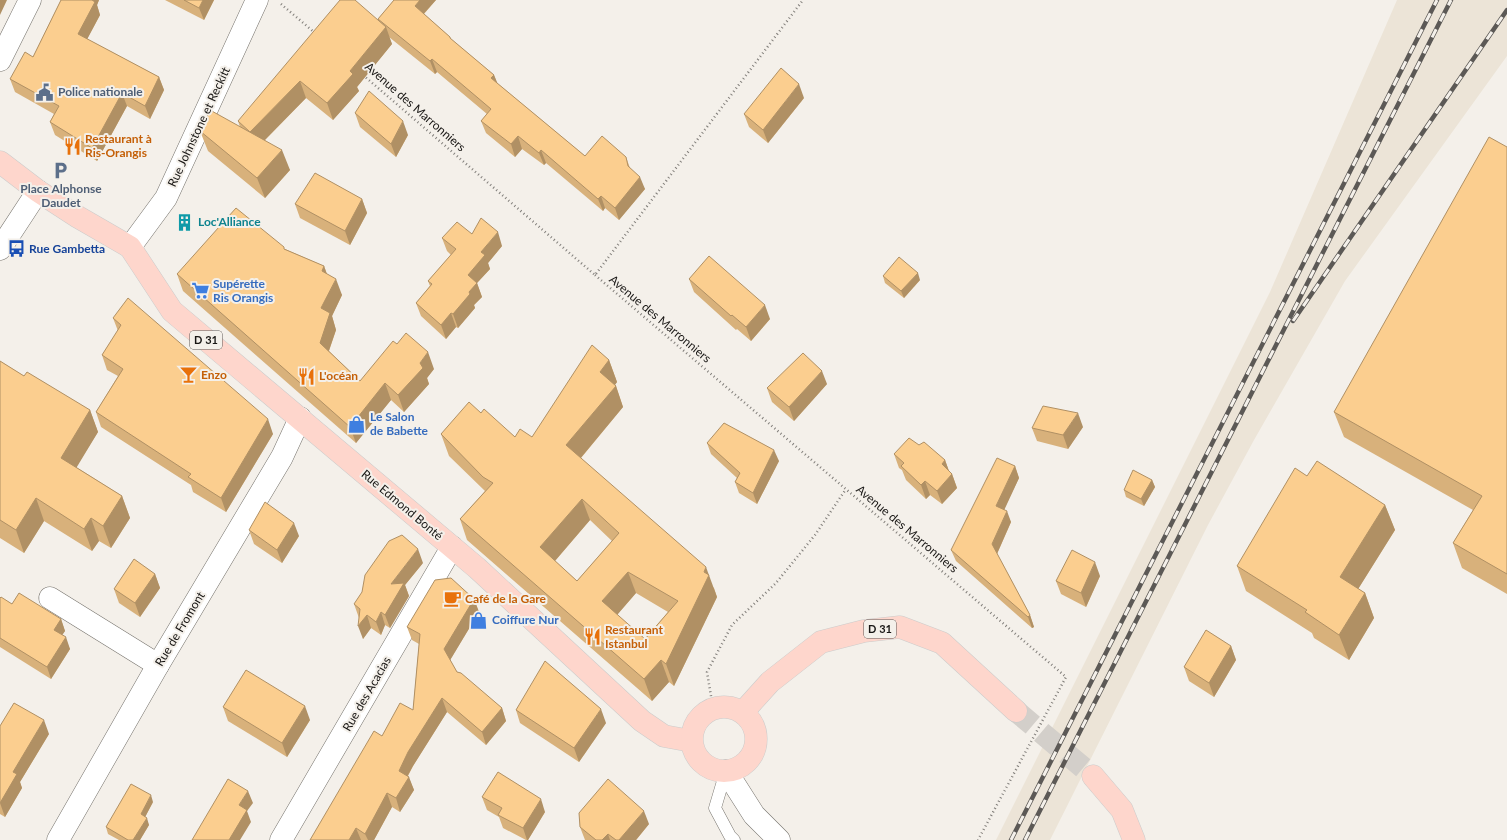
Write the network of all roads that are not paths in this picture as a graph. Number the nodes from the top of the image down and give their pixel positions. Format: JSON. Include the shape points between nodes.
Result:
{"nodes":[{"id":1,"x":30,"y":0,"type":"edge"},
{"id":2,"x":257,"y":0,"type":"edge"},
{"id":3,"x":0,"y":60,"type":"edge"},
{"id":4,"x":0,"y":162,"type":"edge"},
{"id":5,"x":38,"y":191,"type":"junction"},
{"id":6,"x":130,"y":247,"type":"junction"},
{"id":7,"x":0,"y":249,"type":"edge"},
{"id":8,"x":300,"y":418,"type":"junction"},
{"id":9,"x":452,"y":548,"type":"junction"},
{"id":10,"x":50,"y":598,"type":"dead end"},
{"id":11,"x":158,"y":665,"type":"junction"},
{"id":12,"x":1016,"y":711,"type":"tunnel mouth"},
{"id":13,"x":743,"y":712,"type":"junction"},
{"id":14,"x":691,"y":741,"type":"junction"},
{"id":15,"x":726,"y":771,"type":"junction"},
{"id":16,"x":1092,"y":776,"type":"tunnel mouth"},
{"id":17,"x":58,"y":840,"type":"edge"},
{"id":18,"x":281,"y":840,"type":"edge"},
{"id":19,"x":734,"y":840,"type":"edge"},
{"id":20,"x":779,"y":840,"type":"edge"},
{"id":21,"x":1134,"y":840,"type":"edge"}],
"edges":[{"from":1,"to":3,"type":"street"},
{"from":2,"to":6,"type":"street","name":"Rue Johnstone et Reckitt","via":[[166,198]]},
{"from":4,"to":5,"type":"main road","number":"D 31"},
{"from":5,"to":6,"type":"main road","number":"D 31"},
{"from":5,"to":7,"type":"street"},
{"from":6,"to":8,"type":"main road","name":"Rue Edmond Bonté","number":"D 31","via":[[172,311]]},
{"from":8,"to":9,"type":"main road","name":"Rue Edmond Bonté","number":"D 31"},
{"from":8,"to":11,"type":"street","name":"Rue de Fromont","via":[[282,457]]},
{"from":9,"to":14,"type":"main road","name":"Rue Edmond Bonté","number":"D 31","via":[[477,568],[642,722],[664,736]]},
{"from":9,"to":18,"type":"street","name":"Rue des Acacias"},
{"from":10,"to":11,"type":"street"},
{"from":11,"to":17,"type":"street","name":"Rue de Fromont"},
{"from":12,"to":13,"type":"main road","number":"D 31","via":[[942,643],[900,627],[864,631],[821,642],[770,682]]},
{"from":13,"to":14,"type":"main road","via":[[733,707],[712,708],[696,721]]},
{"from":13,"to":15,"type":"main road","via":[[754,728],[755,748],[744,764]]},
{"from":14,"to":15,"type":"main road","via":[[699,760],[706,766]]},
{"from":15,"to":19,"type":"lane","via":[[715,808]]},
{"from":15,"to":20,"type":"street","via":[[754,814]]},
{"from":16,"to":21,"type":"main road","via":[[1122,810]]}]}
